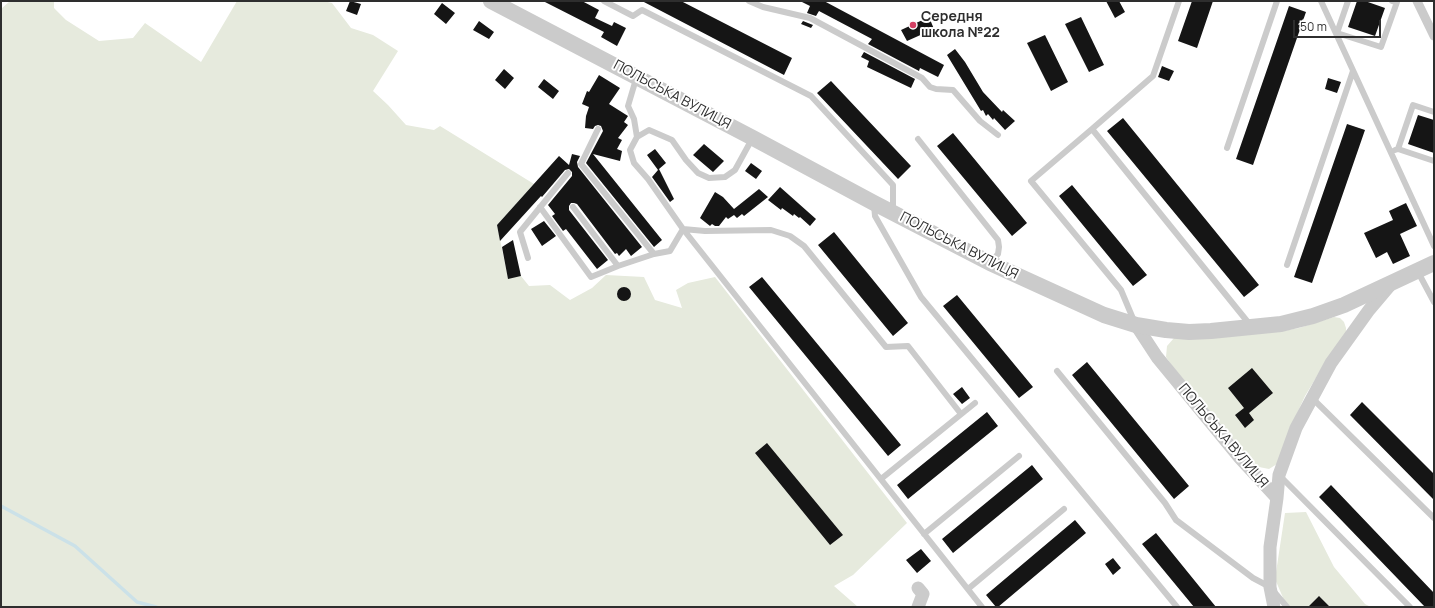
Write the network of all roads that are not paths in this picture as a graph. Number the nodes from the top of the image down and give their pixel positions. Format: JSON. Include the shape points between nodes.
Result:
{"nodes":[{"id":1,"x":491,"y":1,"type":"edge"},
{"id":2,"x":604,"y":1,"type":"edge"},
{"id":3,"x":749,"y":1,"type":"edge"},
{"id":4,"x":1179,"y":1,"type":"edge"},
{"id":5,"x":1277,"y":1,"type":"edge"},
{"id":6,"x":1321,"y":1,"type":"edge"},
{"id":7,"x":1348,"y":1,"type":"edge"},
{"id":8,"x":1392,"y":1,"type":"edge"},
{"id":9,"x":1417,"y":1,"type":"edge"},
{"id":10,"x":1337,"y":33,"type":"junction"},
{"id":11,"x":1434,"y":36,"type":"edge"},
{"id":12,"x":1353,"y":71,"type":"junction"},
{"id":13,"x":637,"y":77,"type":"junction"},
{"id":14,"x":1434,"y":112,"type":"edge"},
{"id":15,"x":598,"y":129,"type":"dead end"},
{"id":16,"x":1092,"y":129,"type":"junction"},
{"id":17,"x":998,"y":135,"type":"dead end"},
{"id":18,"x":637,"y":137,"type":"junction"},
{"id":19,"x":753,"y":138,"type":"junction"},
{"id":20,"x":918,"y":139,"type":"dead end"},
{"id":21,"x":1227,"y":148,"type":"dead end"},
{"id":22,"x":1398,"y":149,"type":"junction"},
{"id":23,"x":1390,"y":152,"type":"junction"},
{"id":24,"x":1434,"y":161,"type":"edge"},
{"id":25,"x":568,"y":173,"type":"dead end"},
{"id":26,"x":874,"y":203,"type":"junction"},
{"id":27,"x":540,"y":207,"type":"junction"},
{"id":28,"x":573,"y":207,"type":"dead end"},
{"id":29,"x":893,"y":213,"type":"junction"},
{"id":30,"x":683,"y":229,"type":"junction"},
{"id":31,"x":1434,"y":246,"type":"edge"},
{"id":32,"x":654,"y":254,"type":"junction"},
{"id":33,"x":528,"y":258,"type":"dead end"},
{"id":34,"x":990,"y":263,"type":"junction"},
{"id":35,"x":1434,"y":264,"type":"edge"},
{"id":36,"x":1287,"y":265,"type":"dead end"},
{"id":37,"x":618,"y":266,"type":"junction"},
{"id":38,"x":1418,"y":272,"type":"junction"},
{"id":39,"x":1391,"y":284,"type":"junction"},
{"id":40,"x":1434,"y":302,"type":"edge"},
{"id":41,"x":1136,"y":325,"type":"junction"},
{"id":42,"x":1252,"y":327,"type":"junction"},
{"id":43,"x":1057,"y":371,"type":"dead end"},
{"id":44,"x":1312,"y":398,"type":"junction"},
{"id":45,"x":975,"y":402,"type":"dead end"},
{"id":46,"x":961,"y":414,"type":"junction"},
{"id":47,"x":1019,"y":456,"type":"dead end"},
{"id":48,"x":1279,"y":475,"type":"junction"},
{"id":49,"x":881,"y":479,"type":"junction"},
{"id":50,"x":1277,"y":498,"type":"junction"},
{"id":51,"x":1064,"y":509,"type":"dead end"},
{"id":52,"x":1434,"y":518,"type":"edge"},
{"id":53,"x":924,"y":534,"type":"junction"},
{"id":54,"x":1270,"y":587,"type":"junction"},
{"id":55,"x":918,"y":588,"type":"dead end"},
{"id":56,"x":968,"y":589,"type":"junction"},
{"id":57,"x":918,"y":607,"type":"edge"},
{"id":58,"x":982,"y":607,"type":"edge"},
{"id":59,"x":1176,"y":607,"type":"edge"},
{"id":60,"x":1274,"y":607,"type":"edge"},
{"id":61,"x":1287,"y":607,"type":"edge"},
{"id":62,"x":1410,"y":607,"type":"edge"}],
"edges":[{"from":1,"to":13,"type":"street","name":"ПОЛЬСЬКА ВУЛИЦЯ"},
{"from":2,"to":29,"type":"lane","via":[[633,16],[642,10],[811,96],[893,185]]},
{"from":3,"to":17,"type":"lane","via":[[810,18],[922,78],[930,87],[953,90],[980,120]]},
{"from":4,"to":16,"type":"lane","via":[[1153,76]]},
{"from":5,"to":21,"type":"lane"},
{"from":6,"to":10,"type":"lane"},
{"from":7,"to":10,"type":"lane"},
{"from":8,"to":10,"type":"lane","via":[[1396,2],[1381,47]]},
{"from":9,"to":11,"type":"street"},
{"from":10,"to":12,"type":"lane"},
{"from":12,"to":23,"type":"lane"},
{"from":12,"to":36,"type":"lane"},
{"from":13,"to":18,"type":"lane","via":[[628,106]]},
{"from":13,"to":19,"type":"street","name":"ПОЛЬСЬКА ВУЛИЦЯ"},
{"from":14,"to":22,"type":"lane","via":[[1413,105]]},
{"from":15,"to":32,"type":"lane","via":[[581,164]]},
{"from":16,"to":41,"type":"lane","via":[[1030,180],[1121,290]]},
{"from":16,"to":42,"type":"lane"},
{"from":18,"to":19,"type":"lane","via":[[649,130],[666,136],[698,173],[709,178],[724,177],[735,170]]},
{"from":18,"to":30,"type":"lane","via":[[630,150],[634,163]]},
{"from":19,"to":26,"type":"street","name":"ПОЛЬСЬКА ВУЛИЦЯ"},
{"from":20,"to":34,"type":"lane","via":[[998,240],[998,254]]},
{"from":22,"to":23,"type":"lane"},
{"from":22,"to":24,"type":"lane"},
{"from":23,"to":31,"type":"lane"},
{"from":25,"to":27,"type":"lane"},
{"from":26,"to":29,"type":"street","name":"ПОЛЬСЬКА ВУЛИЦЯ"},
{"from":26,"to":59,"type":"lane","via":[[875,216],[921,297]]},
{"from":27,"to":33,"type":"lane","via":[[520,232]]},
{"from":27,"to":37,"type":"lane","via":[[591,277]]},
{"from":28,"to":37,"type":"lane"},
{"from":29,"to":34,"type":"street","name":"ПОЛЬСЬКА ВУЛИЦЯ"},
{"from":30,"to":32,"type":"lane","via":[[670,251]]},
{"from":30,"to":46,"type":"lane","via":[[771,230],[790,236],[804,246],[886,347],[908,346]]},
{"from":30,"to":49,"type":"lane"},
{"from":32,"to":37,"type":"lane"},
{"from":34,"to":41,"type":"street","name":"ПОЛЬСЬКА ВУЛИЦЯ","via":[[1104,315]]},
{"from":35,"to":38,"type":"street"},
{"from":38,"to":39,"type":"street"},
{"from":38,"to":40,"type":"lane"},
{"from":39,"to":42,"type":"street","via":[[1313,316],[1281,324]]},
{"from":39,"to":44,"type":"street","via":[[1331,363]]},
{"from":41,"to":42,"type":"street","via":[[1189,332]]},
{"from":41,"to":50,"type":"street","name":"ПОЛЬСЬКА ВУЛИЦЯ","via":[[1157,357],[1240,458]]},
{"from":43,"to":54,"type":"lane","via":[[1165,503],[1176,520],[1253,578]]},
{"from":44,"to":48,"type":"street","via":[[1296,428]]},
{"from":44,"to":52,"type":"lane"},
{"from":45,"to":46,"type":"lane"},
{"from":46,"to":49,"type":"lane"},
{"from":47,"to":53,"type":"lane"},
{"from":48,"to":50,"type":"street"},
{"from":48,"to":62,"type":"lane"},
{"from":49,"to":53,"type":"lane"},
{"from":50,"to":54,"type":"street","name":"ПОЛЬСЬКА ВУЛИЦЯ","via":[[1270,547]]},
{"from":51,"to":56,"type":"lane"},
{"from":53,"to":56,"type":"lane"},
{"from":54,"to":60,"type":"street","name":"ПОЛЬСЬКА ВУЛИЦЯ"},
{"from":54,"to":61,"type":"lane"},
{"from":55,"to":57,"type":"street","via":[[923,594]]},
{"from":56,"to":58,"type":"lane"}]}
